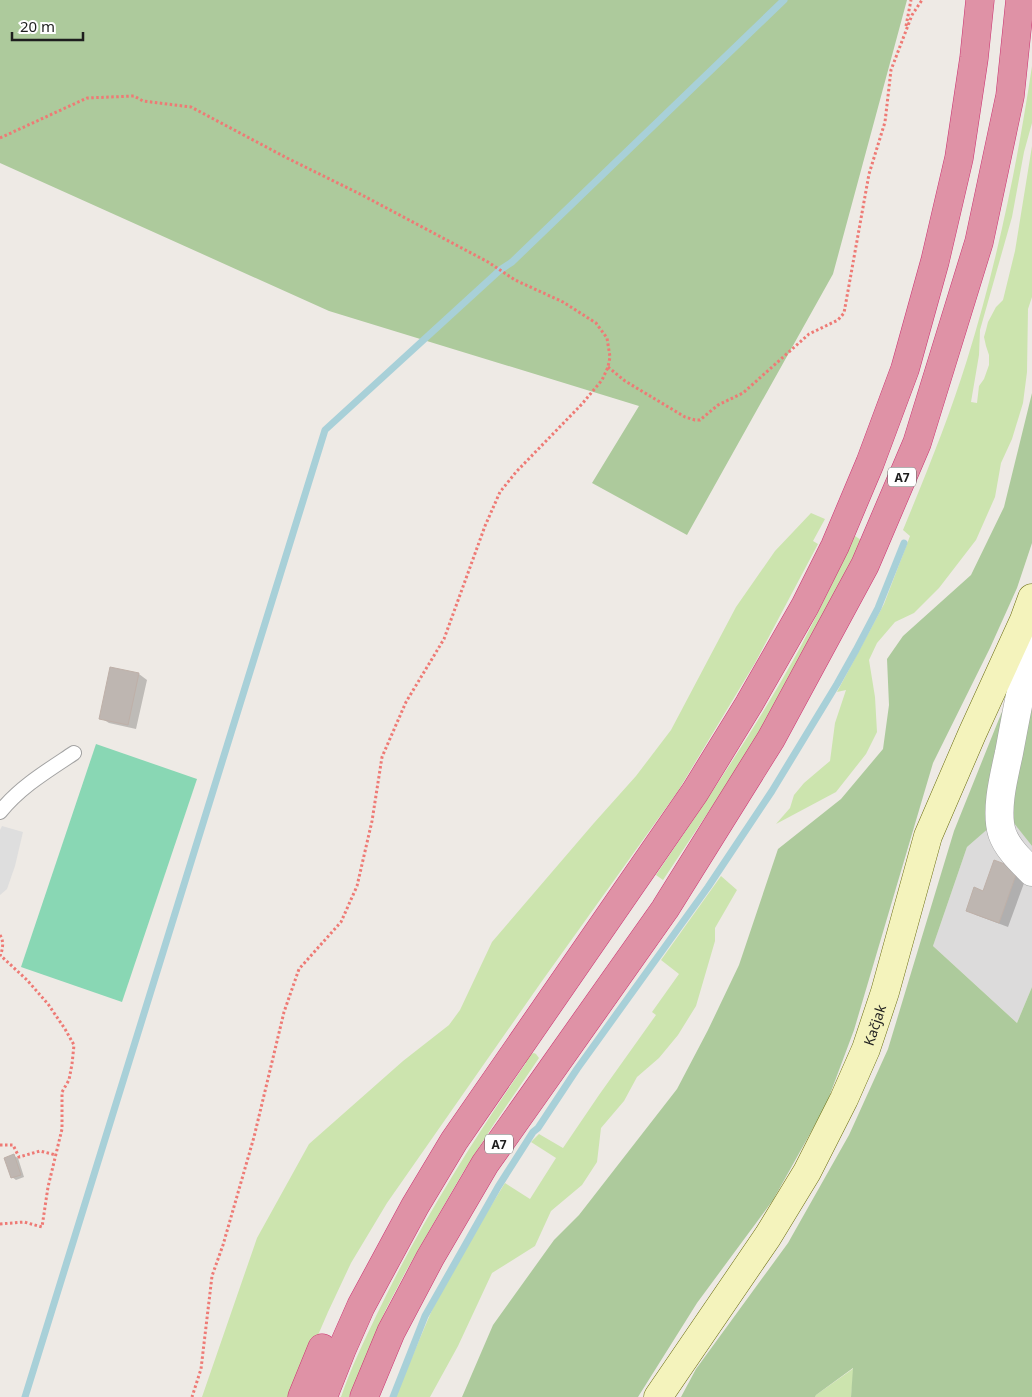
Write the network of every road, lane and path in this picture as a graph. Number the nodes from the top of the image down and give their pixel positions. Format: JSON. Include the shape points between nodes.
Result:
{"nodes":[{"id":1,"x":911,"y":0,"type":"edge"},
{"id":2,"x":922,"y":0,"type":"edge"},
{"id":3,"x":980,"y":0,"type":"edge"},
{"id":4,"x":1020,"y":0,"type":"edge"},
{"id":5,"x":905,"y":33,"type":"junction"},
{"id":6,"x":0,"y":138,"type":"edge"},
{"id":7,"x":608,"y":367,"type":"junction"},
{"id":8,"x":1030,"y":621,"type":"edge"},
{"id":9,"x":74,"y":754,"type":"dead end"},
{"id":10,"x":0,"y":812,"type":"edge"},
{"id":11,"x":1032,"y":872,"type":"edge"},
{"id":12,"x":0,"y":935,"type":"edge"},
{"id":13,"x":0,"y":955,"type":"edge"},
{"id":14,"x":0,"y":1145,"type":"edge"},
{"id":15,"x":56,"y":1155,"type":"junction"},
{"id":16,"x":415,"y":1206,"type":"junction"},
{"id":17,"x":0,"y":1224,"type":"edge"},
{"id":18,"x":192,"y":1397,"type":"edge"},
{"id":19,"x":302,"y":1397,"type":"edge"},
{"id":20,"x":323,"y":1397,"type":"edge"},
{"id":21,"x":364,"y":1397,"type":"edge"},
{"id":22,"x":658,"y":1397,"type":"edge"}],
"edges":[{"from":1,"to":5,"type":"path"},
{"from":2,"to":5,"type":"path"},
{"from":3,"to":16,"type":"highway","number":"A7","via":[[959,158],[935,261],[905,369],[836,546],[749,704],[695,792],[454,1141]]},
{"from":4,"to":21,"type":"highway","number":"A7","via":[[1010,96],[980,242],[916,443],[865,565],[771,739],[665,909],[485,1164],[395,1324]]},
{"from":5,"to":7,"type":"path","via":[[891,70],[885,122],[869,174],[844,313],[838,320],[809,334],[742,394],[718,405],[700,420],[685,417]]},
{"from":6,"to":7,"type":"path","via":[[87,98],[134,96],[143,101],[191,107],[563,302],[596,323],[607,338]]},
{"from":7,"to":18,"type":"path","via":[[602,380],[582,404],[500,492],[484,526],[444,639],[406,702],[382,757],[357,886],[341,922],[299,968],[284,1012],[254,1137],[212,1276],[201,1370]]},
{"from":8,"to":11,"type":"street","name":"Kačjak","via":[[1000,818],[1002,834]]},
{"from":8,"to":22,"type":"main road","name":"Kačjak","via":[[972,734],[928,836],[885,992],[866,1049],[844,1099],[807,1172],[768,1236]]},
{"from":9,"to":10,"type":"lane","via":[[32,781]]},
{"from":12,"to":13,"type":"path","via":[[3,939]]},
{"from":13,"to":15,"type":"path","via":[[48,1004],[74,1045],[69,1080],[62,1092],[62,1129]]},
{"from":14,"to":15,"type":"path","via":[[13,1145],[19,1157],[40,1151]]},
{"from":15,"to":17,"type":"path","via":[[42,1227],[24,1222]]},
{"from":16,"to":19,"type":"highway","via":[[358,1272]]},
{"from":16,"to":20,"type":"highway","number":"A7","via":[[361,1306]]}]}
